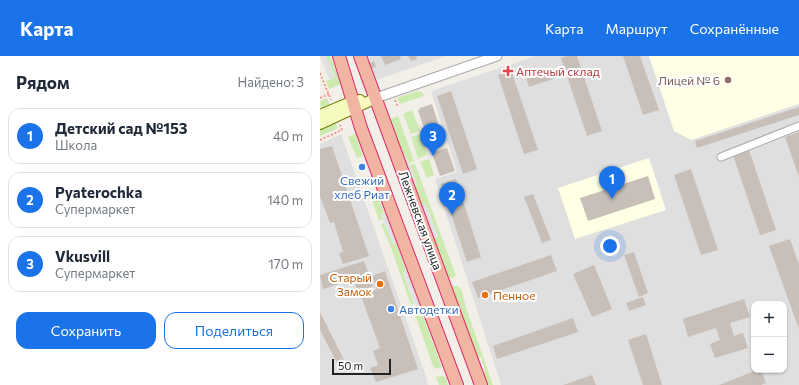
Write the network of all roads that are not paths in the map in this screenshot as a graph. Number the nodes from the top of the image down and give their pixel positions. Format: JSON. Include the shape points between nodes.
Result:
{"nodes":[{"id":1,"x":339,"y":56,"type":"edge"},
{"id":2,"x":360,"y":56,"type":"edge"},
{"id":3,"x":497,"y":56,"type":"edge"},
{"id":4,"x":376,"y":98,"type":"junction"},
{"id":5,"x":355,"y":105,"type":"junction"},
{"id":6,"x":320,"y":115,"type":"edge"},
{"id":7,"x":320,"y":124,"type":"edge"},
{"id":8,"x":799,"y":126,"type":"edge"},
{"id":9,"x":721,"y":157,"type":"dead end"},
{"id":10,"x":457,"y":385,"type":"edge"},
{"id":11,"x":481,"y":385,"type":"edge"}],
"edges":[{"from":1,"to":5,"type":"highway","name":"Лежневская улица"},
{"from":2,"to":4,"type":"highway","name":"Лежневская улица"},
{"from":3,"to":4,"type":"street"},
{"from":4,"to":5,"type":"main road"},
{"from":4,"to":11,"type":"highway","name":"Лежневская улица"},
{"from":5,"to":6,"type":"main road"},
{"from":5,"to":7,"type":"main road"},
{"from":5,"to":10,"type":"highway","name":"Лежневская улица"},
{"from":8,"to":9,"type":"street"}]}
